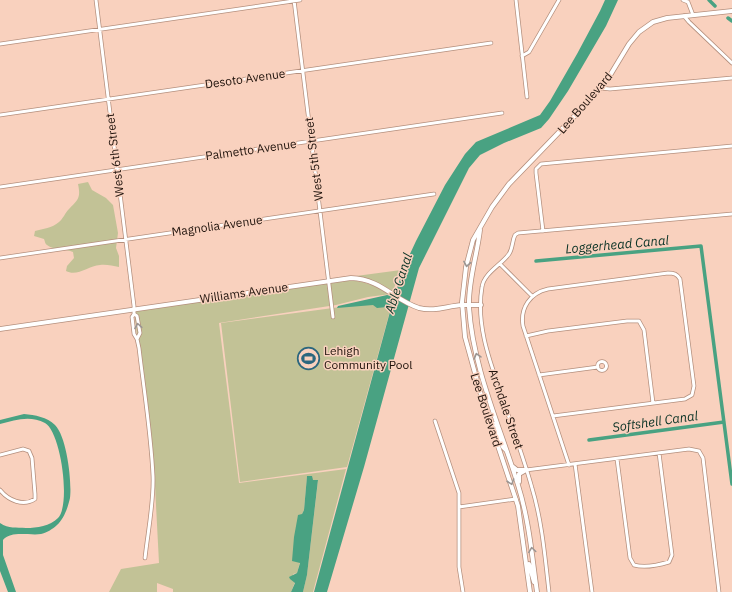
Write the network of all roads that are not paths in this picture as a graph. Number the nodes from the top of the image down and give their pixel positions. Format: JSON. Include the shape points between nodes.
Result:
{"nodes":[{"id":1,"x":96,"y":0,"type":"edge"},
{"id":2,"x":294,"y":0,"type":"edge"},
{"id":3,"x":300,"y":0,"type":"edge"},
{"id":4,"x":516,"y":0,"type":"edge"},
{"id":5,"x":559,"y":0,"type":"edge"},
{"id":6,"x":683,"y":0,"type":"edge"},
{"id":7,"x":732,"y":11,"type":"edge"},
{"id":8,"x":693,"y":14,"type":"junction"},
{"id":9,"x":684,"y":16,"type":"junction"},
{"id":10,"x":100,"y":29,"type":"junction"},
{"id":11,"x":491,"y":43,"type":"dead end"},
{"id":12,"x":0,"y":44,"type":"edge"},
{"id":13,"x":522,"y":56,"type":"junction"},
{"id":14,"x":732,"y":63,"type":"edge"},
{"id":15,"x":303,"y":71,"type":"junction"},
{"id":16,"x":732,"y":78,"type":"edge"},
{"id":17,"x":600,"y":88,"type":"junction"},
{"id":18,"x":527,"y":97,"type":"dead end"},
{"id":19,"x":108,"y":99,"type":"junction"},
{"id":20,"x":502,"y":112,"type":"dead end"},
{"id":21,"x":0,"y":115,"type":"edge"},
{"id":22,"x":312,"y":141,"type":"junction"},
{"id":23,"x":732,"y":146,"type":"edge"},
{"id":24,"x":117,"y":170,"type":"junction"},
{"id":25,"x":0,"y":187,"type":"edge"},
{"id":26,"x":434,"y":194,"type":"dead end"},
{"id":27,"x":320,"y":211,"type":"junction"},
{"id":28,"x":732,"y":214,"type":"edge"},
{"id":29,"x":481,"y":227,"type":"junction"},
{"id":30,"x":543,"y":231,"type":"junction"},
{"id":31,"x":126,"y":239,"type":"junction"},
{"id":32,"x":0,"y":258,"type":"edge"},
{"id":33,"x":500,"y":264,"type":"junction"},
{"id":34,"x":328,"y":281,"type":"junction"},
{"id":35,"x":532,"y":296,"type":"junction"},
{"id":36,"x":462,"y":305,"type":"junction"},
{"id":37,"x":469,"y":305,"type":"junction"},
{"id":38,"x":481,"y":305,"type":"junction"},
{"id":39,"x":134,"y":312,"type":"junction"},
{"id":40,"x":333,"y":318,"type":"dead end"},
{"id":41,"x":0,"y":329,"type":"edge"},
{"id":42,"x":526,"y":336,"type":"junction"},
{"id":43,"x":598,"y":367,"type":"dead end"},
{"id":44,"x":539,"y":375,"type":"junction"},
{"id":45,"x":653,"y":403,"type":"junction"},
{"id":46,"x":553,"y":416,"type":"junction"},
{"id":47,"x":435,"y":421,"type":"dead end"},
{"id":48,"x":490,"y":423,"type":"junction"},
{"id":49,"x":507,"y":452,"type":"junction"},
{"id":50,"x":659,"y":454,"type":"junction"},
{"id":51,"x":0,"y":455,"type":"edge"},
{"id":52,"x":617,"y":459,"type":"junction"},
{"id":53,"x":575,"y":464,"type":"junction"},
{"id":54,"x":569,"y":465,"type":"junction"},
{"id":55,"x":512,"y":466,"type":"junction"},
{"id":56,"x":526,"y":470,"type":"junction"},
{"id":57,"x":519,"y":486,"type":"junction"},
{"id":58,"x":0,"y":490,"type":"edge"},
{"id":59,"x":522,"y":498,"type":"junction"},
{"id":60,"x":516,"y":499,"type":"junction"},
{"id":61,"x":459,"y":508,"type":"junction"},
{"id":62,"x":145,"y":558,"type":"dead end"},
{"id":63,"x":527,"y":563,"type":"junction"},
{"id":64,"x":536,"y":586,"type":"junction"},
{"id":65,"x":463,"y":592,"type":"edge"},
{"id":66,"x":530,"y":592,"type":"edge"},
{"id":67,"x":537,"y":592,"type":"edge"},
{"id":68,"x":549,"y":592,"type":"edge"},
{"id":69,"x":592,"y":592,"type":"edge"},
{"id":70,"x":719,"y":592,"type":"edge"}],
"edges":[{"from":1,"to":10,"type":"street","name":"West 6th Street"},
{"from":2,"to":3,"type":"street"},
{"from":2,"to":10,"type":"street"},
{"from":2,"to":15,"type":"street","name":"West 5th Street"},
{"from":4,"to":13,"type":"street"},
{"from":5,"to":13,"type":"street","via":[[529,52]]},
{"from":6,"to":8,"type":"street","via":[[688,2]]},
{"from":7,"to":8,"type":"main road","name":"Lee Boulevard"},
{"from":8,"to":9,"type":"main road","name":"Lee Boulevard"},
{"from":9,"to":14,"type":"street"},
{"from":9,"to":17,"type":"main road","name":"Lee Boulevard","via":[[661,19],[641,30],[632,39]]},
{"from":10,"to":12,"type":"street"},
{"from":10,"to":19,"type":"street","name":"West 6th Street"},
{"from":11,"to":15,"type":"street","name":"Desoto Avenue"},
{"from":13,"to":18,"type":"street"},
{"from":15,"to":19,"type":"street","name":"Desoto Avenue"},
{"from":15,"to":22,"type":"street","name":"West 5th Street"},
{"from":16,"to":17,"type":"street"},
{"from":17,"to":29,"type":"main road","name":"Lee Boulevard","via":[[512,180]]},
{"from":19,"to":21,"type":"street","name":"Desoto Avenue"},
{"from":19,"to":24,"type":"street","name":"West 6th Street"},
{"from":20,"to":22,"type":"street","name":"Palmetto Avenue"},
{"from":22,"to":24,"type":"street","name":"Palmetto Avenue"},
{"from":22,"to":27,"type":"street","name":"West 5th Street"},
{"from":23,"to":30,"type":"street","via":[[543,163],[538,166],[536,172]]},
{"from":24,"to":25,"type":"street","name":"Palmetto Avenue"},
{"from":24,"to":31,"type":"street","name":"West 6th Street"},
{"from":26,"to":27,"type":"street","name":"Magnolia Avenue"},
{"from":27,"to":31,"type":"street","name":"Magnolia Avenue"},
{"from":27,"to":34,"type":"street","name":"West 5th Street"},
{"from":28,"to":30,"type":"street"},
{"from":29,"to":36,"type":"main road","name":"Lee Boulevard","one_way":true,"via":[[468,257]]},
{"from":29,"to":37,"type":"main road","name":"Lee Boulevard"},
{"from":30,"to":33,"type":"street","name":"Archdale Street","via":[[515,234],[511,250]]},
{"from":31,"to":32,"type":"street","name":"Magnolia Avenue"},
{"from":31,"to":39,"type":"street","name":"West 6th Street"},
{"from":33,"to":35,"type":"street"},
{"from":33,"to":38,"type":"street","name":"Archdale Street","via":[[484,280]]},
{"from":34,"to":36,"type":"main road","name":"Williams Avenue","via":[[362,279],[375,283],[413,305],[431,310]]},
{"from":34,"to":39,"type":"main road","name":"Williams Avenue"},
{"from":34,"to":40,"type":"street","name":"West 5th Street"},
{"from":35,"to":42,"type":"street","via":[[522,317]]},
{"from":35,"to":45,"type":"street","via":[[548,288],[668,273],[677,275],[680,279],[694,386],[692,395],[686,399]]},
{"from":36,"to":37,"type":"main road","name":"Williams Avenue"},
{"from":36,"to":48,"type":"main road","name":"Lee Boulevard","via":[[466,345]]},
{"from":37,"to":38,"type":"main road","name":"Williams Avenue"},
{"from":49,"to":37,"type":"main road","name":"Lee Boulevard","one_way":true,"via":[[473,344]]},
{"from":38,"to":56,"type":"street","name":"Archdale Street","via":[[486,346]]},
{"from":39,"to":41,"type":"main road","name":"Williams Avenue"},
{"from":39,"to":62,"type":"street","name":"West 6th Street","via":[[140,333],[138,338],[153,476]]},
{"from":42,"to":44,"type":"street"},
{"from":42,"to":45,"type":"street","via":[[548,331],[639,321],[644,330]]},
{"from":43,"to":44,"type":"street"},
{"from":44,"to":46,"type":"street"},
{"from":45,"to":46,"type":"street"},
{"from":46,"to":54,"type":"street"},
{"from":47,"to":61,"type":"street","via":[[458,489]]},
{"from":48,"to":49,"type":"main road","via":[[494,424]]},
{"from":48,"to":60,"type":"main road","name":"Lee Boulevard","one_way":true},
{"from":49,"to":55,"type":"main road","name":"Lee Boulevard"},
{"from":50,"to":52,"type":"street"},
{"from":50,"to":52,"type":"street","via":[[672,555],[669,562],[649,565],[634,565],[630,558]]},
{"from":50,"to":70,"type":"street","via":[[690,449],[699,451],[703,458]]},
{"from":51,"to":58,"type":"street","via":[[23,449],[30,451],[35,499],[30,502],[12,501]]},
{"from":52,"to":53,"type":"street"},
{"from":53,"to":54,"type":"street"},
{"from":53,"to":69,"type":"street"},
{"from":54,"to":56,"type":"street"},
{"from":55,"to":56,"type":"main road"},
{"from":55,"to":57,"type":"main road","name":"Lee Boulevard"},
{"from":56,"to":57,"type":"main road","via":[[519,475]]},
{"from":56,"to":68,"type":"street","name":"Archdale Street","via":[[538,511]]},
{"from":57,"to":59,"type":"main road","name":"Lee Boulevard"},
{"from":59,"to":60,"type":"main road"},
{"from":64,"to":59,"type":"main road","name":"Lee Boulevard","one_way":true},
{"from":60,"to":61,"type":"street"},
{"from":60,"to":63,"type":"main road","name":"Lee Boulevard","via":[[521,516]]},
{"from":61,"to":65,"type":"street","via":[[459,567]]},
{"from":63,"to":64,"type":"main road"},
{"from":63,"to":66,"type":"main road","name":"Lee Boulevard"},
{"from":64,"to":67,"type":"main road","name":"Lee Boulevard"}]}
